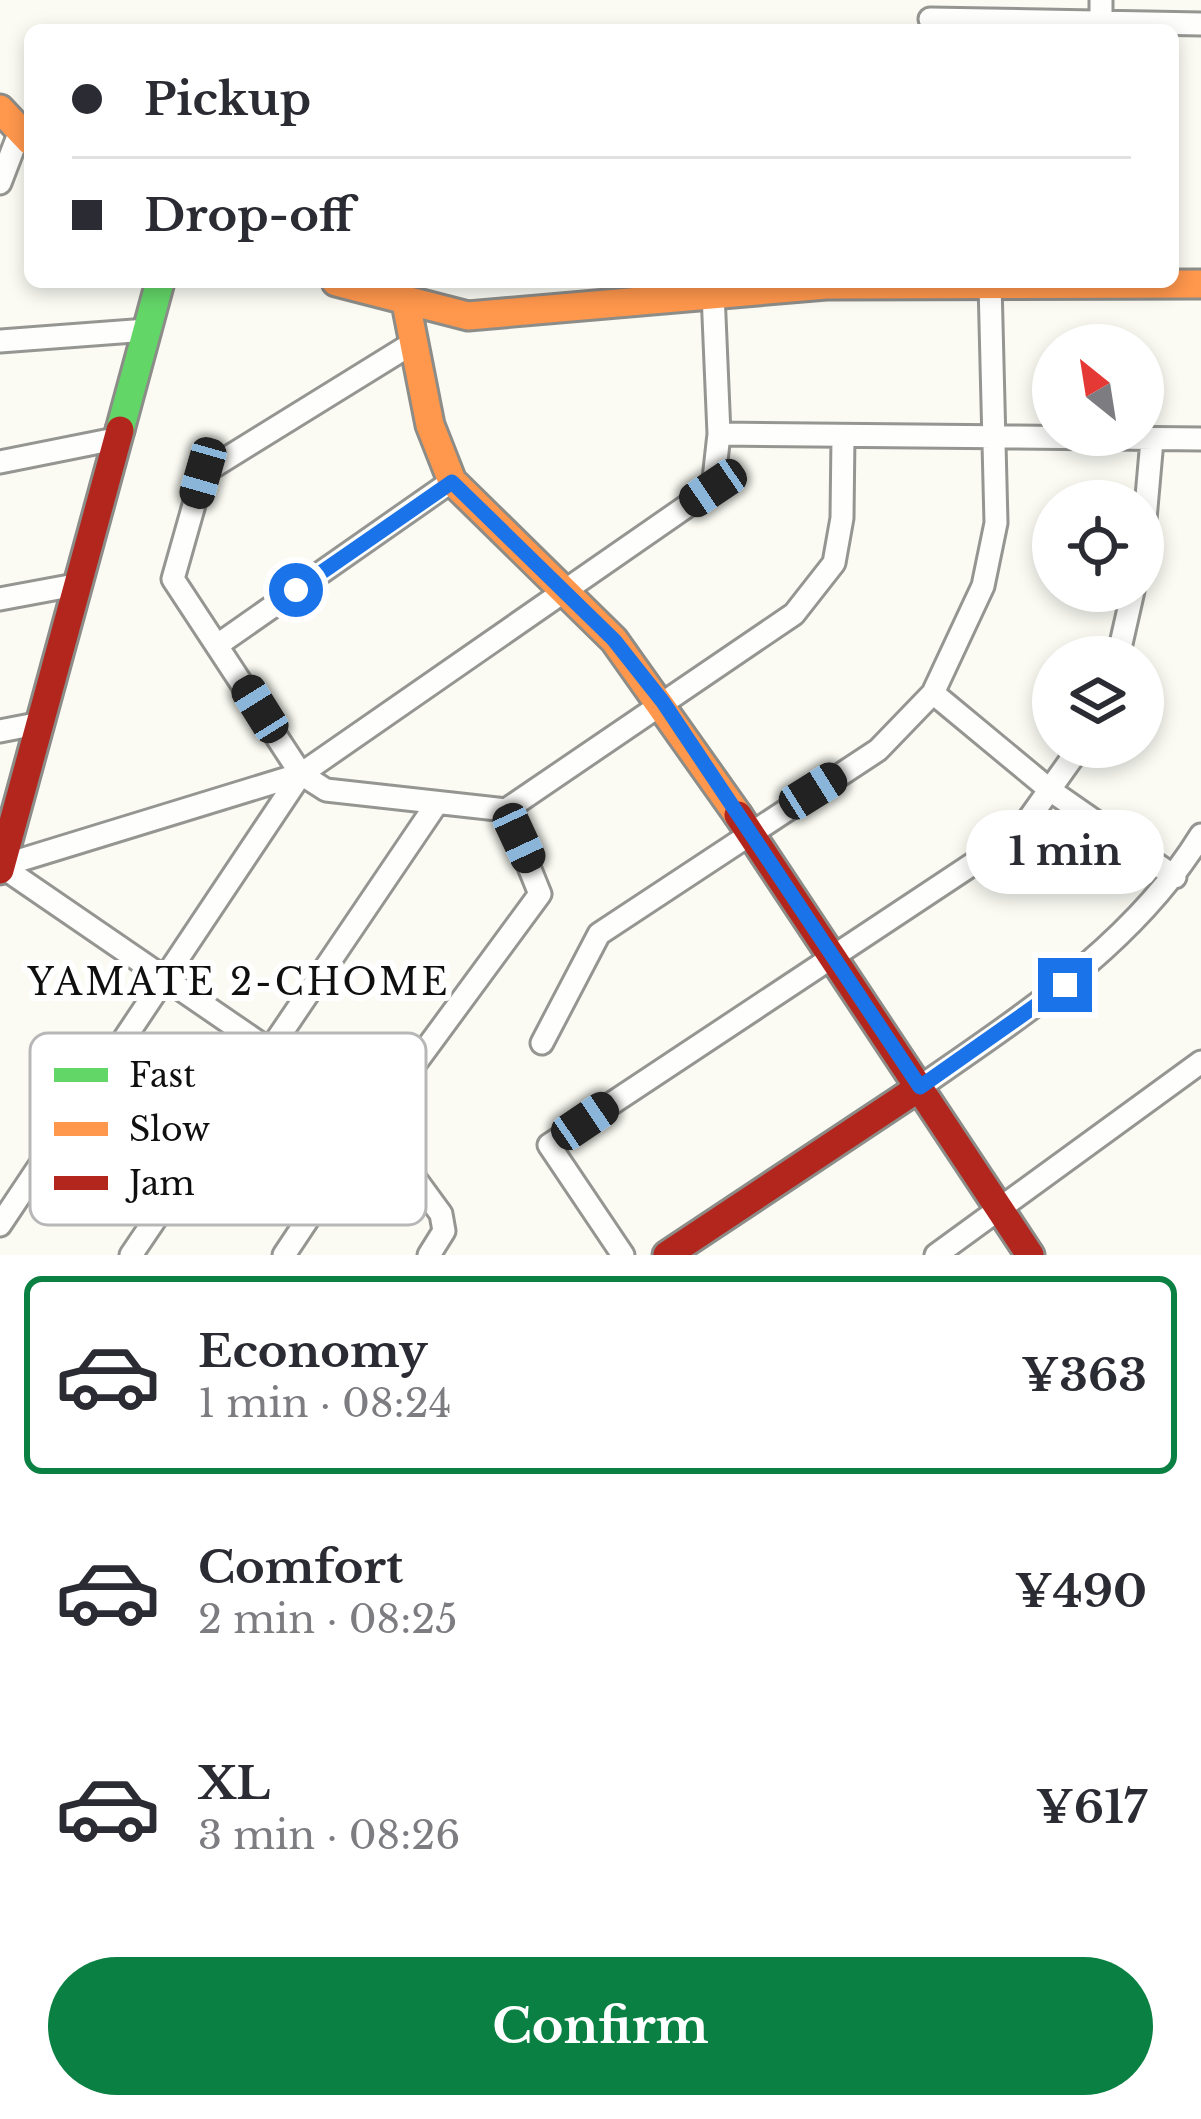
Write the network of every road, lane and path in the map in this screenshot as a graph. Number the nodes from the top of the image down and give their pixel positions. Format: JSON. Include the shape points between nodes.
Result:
{"nodes":[{"id":1,"x":928,"y":16,"type":"edge"},
{"id":2,"x":1101,"y":17,"type":"edge"},
{"id":3,"x":1201,"y":24,"type":"edge"},
{"id":4,"x":0,"y":109,"type":"edge"},
{"id":5,"x":24,"y":135,"type":"edge"},
{"id":6,"x":24,"y":138,"type":"edge"},
{"id":7,"x":0,"y":183,"type":"edge"},
{"id":8,"x":158,"y":288,"type":"edge"},
{"id":9,"x":356,"y":288,"type":"edge"},
{"id":10,"x":851,"y":288,"type":"edge"},
{"id":11,"x":990,"y":288,"type":"edge"},
{"id":12,"x":712,"y":293,"type":"junction"},
{"id":13,"x":406,"y":303,"type":"junction"},
{"id":14,"x":147,"y":331,"type":"junction"},
{"id":15,"x":0,"y":341,"type":"edge"},
{"id":16,"x":413,"y":343,"type":"junction"},
{"id":17,"x":719,"y":434,"type":"junction"},
{"id":18,"x":843,"y":436,"type":"junction"},
{"id":19,"x":120,"y":438,"type":"junction"},
{"id":20,"x":997,"y":439,"type":"junction"},
{"id":21,"x":1032,"y":439,"type":"edge"},
{"id":22,"x":1201,"y":439,"type":"edge"},
{"id":23,"x":1164,"y":440,"type":"edge"},
{"id":24,"x":0,"y":462,"type":"edge"},
{"id":25,"x":452,"y":482,"type":"junction"},
{"id":26,"x":75,"y":585,"type":"junction"},
{"id":27,"x":561,"y":592,"type":"junction"},
{"id":28,"x":0,"y":599,"type":"edge"},
{"id":29,"x":219,"y":644,"type":"junction"},
{"id":30,"x":933,"y":693,"type":"junction"},
{"id":31,"x":663,"y":702,"type":"junction"},
{"id":32,"x":36,"y":724,"type":"junction"},
{"id":33,"x":0,"y":731,"type":"edge"},
{"id":34,"x":1065,"y":768,"type":"edge"},
{"id":35,"x":301,"y":774,"type":"junction"},
{"id":36,"x":1050,"y":790,"type":"junction"},
{"id":37,"x":435,"y":806,"type":"junction"},
{"id":38,"x":506,"y":810,"type":"junction"},
{"id":39,"x":748,"y":832,"type":"junction"},
{"id":40,"x":1201,"y":835,"type":"edge"},
{"id":41,"x":0,"y":868,"type":"edge"},
{"id":42,"x":1175,"y":877,"type":"junction"},
{"id":43,"x":832,"y":956,"type":"junction"},
{"id":44,"x":166,"y":979,"type":"junction"},
{"id":45,"x":130,"y":1033,"type":"edge"},
{"id":46,"x":245,"y":1033,"type":"edge"},
{"id":47,"x":286,"y":1033,"type":"edge"},
{"id":48,"x":542,"y":1042,"type":"dead end"},
{"id":49,"x":426,"y":1049,"type":"edge"},
{"id":50,"x":1201,"y":1062,"type":"edge"},
{"id":51,"x":920,"y":1087,"type":"junction"},
{"id":52,"x":30,"y":1181,"type":"edge"},
{"id":53,"x":426,"y":1193,"type":"edge"},
{"id":54,"x":1002,"y":1210,"type":"junction"},
{"id":55,"x":0,"y":1225,"type":"edge"},
{"id":56,"x":152,"y":1225,"type":"edge"},
{"id":57,"x":304,"y":1225,"type":"edge"},
{"id":58,"x":131,"y":1255,"type":"edge"},
{"id":59,"x":284,"y":1255,"type":"edge"},
{"id":60,"x":429,"y":1255,"type":"edge"},
{"id":61,"x":623,"y":1255,"type":"edge"},
{"id":62,"x":667,"y":1255,"type":"edge"},
{"id":63,"x":936,"y":1255,"type":"edge"},
{"id":64,"x":1030,"y":1255,"type":"edge"}],
"edges":[{"from":1,"to":2,"type":"street"},
{"from":2,"to":3,"type":"street"},
{"from":4,"to":5,"type":"street"},
{"from":6,"to":7,"type":"street"},
{"from":8,"to":14,"type":"street"},
{"from":9,"to":13,"type":"street"},
{"from":10,"to":12,"type":"street"},
{"from":11,"to":20,"type":"street"},
{"from":12,"to":13,"type":"street","via":[[468,316]]},
{"from":12,"to":17,"type":"street"},
{"from":13,"to":16,"type":"street"},
{"from":14,"to":15,"type":"street"},
{"from":14,"to":19,"type":"street"},
{"from":16,"to":25,"type":"street"},
{"from":16,"to":29,"type":"street","via":[[203,473],[173,579]]},
{"from":17,"to":18,"type":"street"},
{"from":17,"to":27,"type":"street","via":[[713,488]]},
{"from":18,"to":20,"type":"street"},
{"from":18,"to":31,"type":"street","via":[[834,563],[794,614]]},
{"from":19,"to":24,"type":"street"},
{"from":19,"to":26,"type":"street"},
{"from":20,"to":21,"type":"street"},
{"from":20,"to":30,"type":"street","via":[[996,524],[983,586]]},
{"from":22,"to":23,"type":"street"},
{"from":25,"to":27,"type":"street"},
{"from":25,"to":29,"type":"street"},
{"from":26,"to":28,"type":"street"},
{"from":26,"to":32,"type":"street"},
{"from":27,"to":31,"type":"street","via":[[614,640]]},
{"from":27,"to":35,"type":"street"},
{"from":29,"to":35,"type":"street"},
{"from":30,"to":36,"type":"street"},
{"from":30,"to":39,"type":"street","via":[[878,751]]},
{"from":31,"to":38,"type":"street"},
{"from":31,"to":39,"type":"street"},
{"from":32,"to":33,"type":"street"},
{"from":32,"to":41,"type":"street"},
{"from":34,"to":36,"type":"street"},
{"from":35,"to":37,"type":"street","via":[[326,790]]},
{"from":35,"to":41,"type":"street"},
{"from":35,"to":44,"type":"street"},
{"from":36,"to":42,"type":"street"},
{"from":36,"to":43,"type":"street","via":[[1018,834]]},
{"from":37,"to":38,"type":"street"},
{"from":37,"to":47,"type":"street"},
{"from":38,"to":49,"type":"street","via":[[540,894]]},
{"from":39,"to":43,"type":"street"},
{"from":39,"to":48,"type":"street","via":[[599,934]]},
{"from":40,"to":42,"type":"street"},
{"from":41,"to":44,"type":"street"},
{"from":42,"to":51,"type":"street","via":[[1065,985]]},
{"from":43,"to":51,"type":"street"},
{"from":43,"to":61,"type":"street","via":[[549,1144]]},
{"from":44,"to":45,"type":"street"},
{"from":44,"to":46,"type":"street"},
{"from":50,"to":54,"type":"street"},
{"from":51,"to":54,"type":"street"},
{"from":51,"to":62,"type":"street"},
{"from":52,"to":55,"type":"street"},
{"from":53,"to":60,"type":"street","via":[[444,1232]]},
{"from":54,"to":63,"type":"street"},
{"from":54,"to":64,"type":"street"},
{"from":56,"to":58,"type":"street"},
{"from":57,"to":59,"type":"street"}]}
